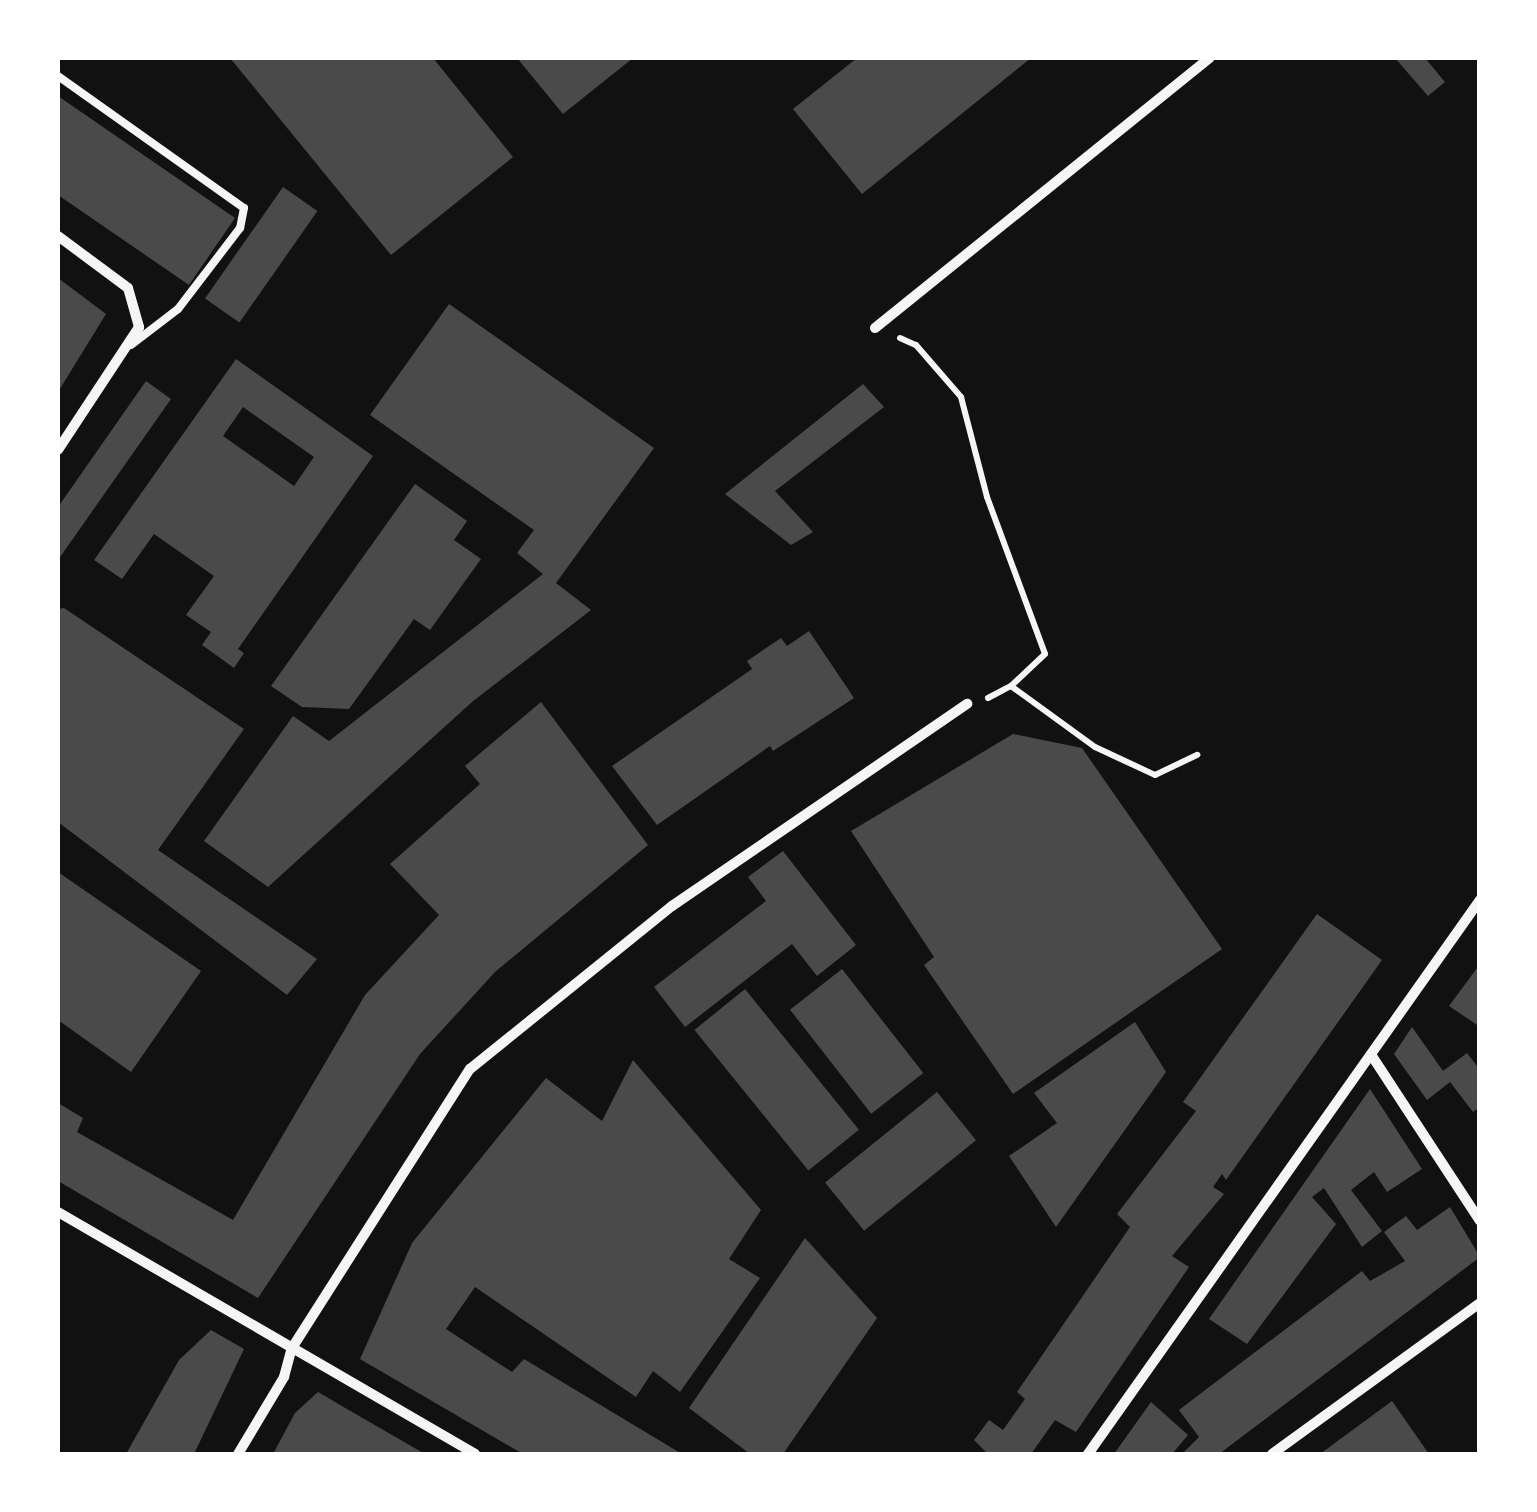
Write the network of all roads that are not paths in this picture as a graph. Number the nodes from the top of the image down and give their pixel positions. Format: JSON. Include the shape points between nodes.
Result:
{"nodes":[{"id":1,"x":1210,"y":58,"type":"edge"},
{"id":2,"x":58,"y":76,"type":"edge"},
{"id":3,"x":58,"y":236,"type":"edge"},
{"id":4,"x":874,"y":328,"type":"road end"},
{"id":5,"x":132,"y":344,"type":"junction"},
{"id":6,"x":58,"y":450,"type":"edge"},
{"id":7,"x":967,"y":704,"type":"road end"},
{"id":8,"x":1480,"y":900,"type":"edge"},
{"id":9,"x":1372,"y":1056,"type":"junction"},
{"id":10,"x":58,"y":1212,"type":"edge"},
{"id":11,"x":1480,"y":1220,"type":"edge"},
{"id":12,"x":1480,"y":1303,"type":"edge"},
{"id":13,"x":292,"y":1348,"type":"junction"},
{"id":14,"x":238,"y":1454,"type":"edge"},
{"id":15,"x":475,"y":1454,"type":"edge"},
{"id":16,"x":1088,"y":1454,"type":"edge"},
{"id":17,"x":1272,"y":1454,"type":"edge"}],
"edges":[{"from":1,"to":4,"type":"street"},
{"from":2,"to":5,"type":"lane","via":[[244,208],[240,228],[178,310]]},
{"from":3,"to":5,"type":"street","via":[[114,275],[138,306]]},
{"from":5,"to":6,"type":"street"},
{"from":7,"to":13,"type":"street","via":[[672,906],[470,1069]]},
{"from":8,"to":9,"type":"street"},
{"from":9,"to":11,"type":"street"},
{"from":9,"to":16,"type":"street"},
{"from":10,"to":13,"type":"street"},
{"from":12,"to":17,"type":"street"},
{"from":13,"to":14,"type":"street","via":[[284,1376]]},
{"from":13,"to":15,"type":"street"}]}
